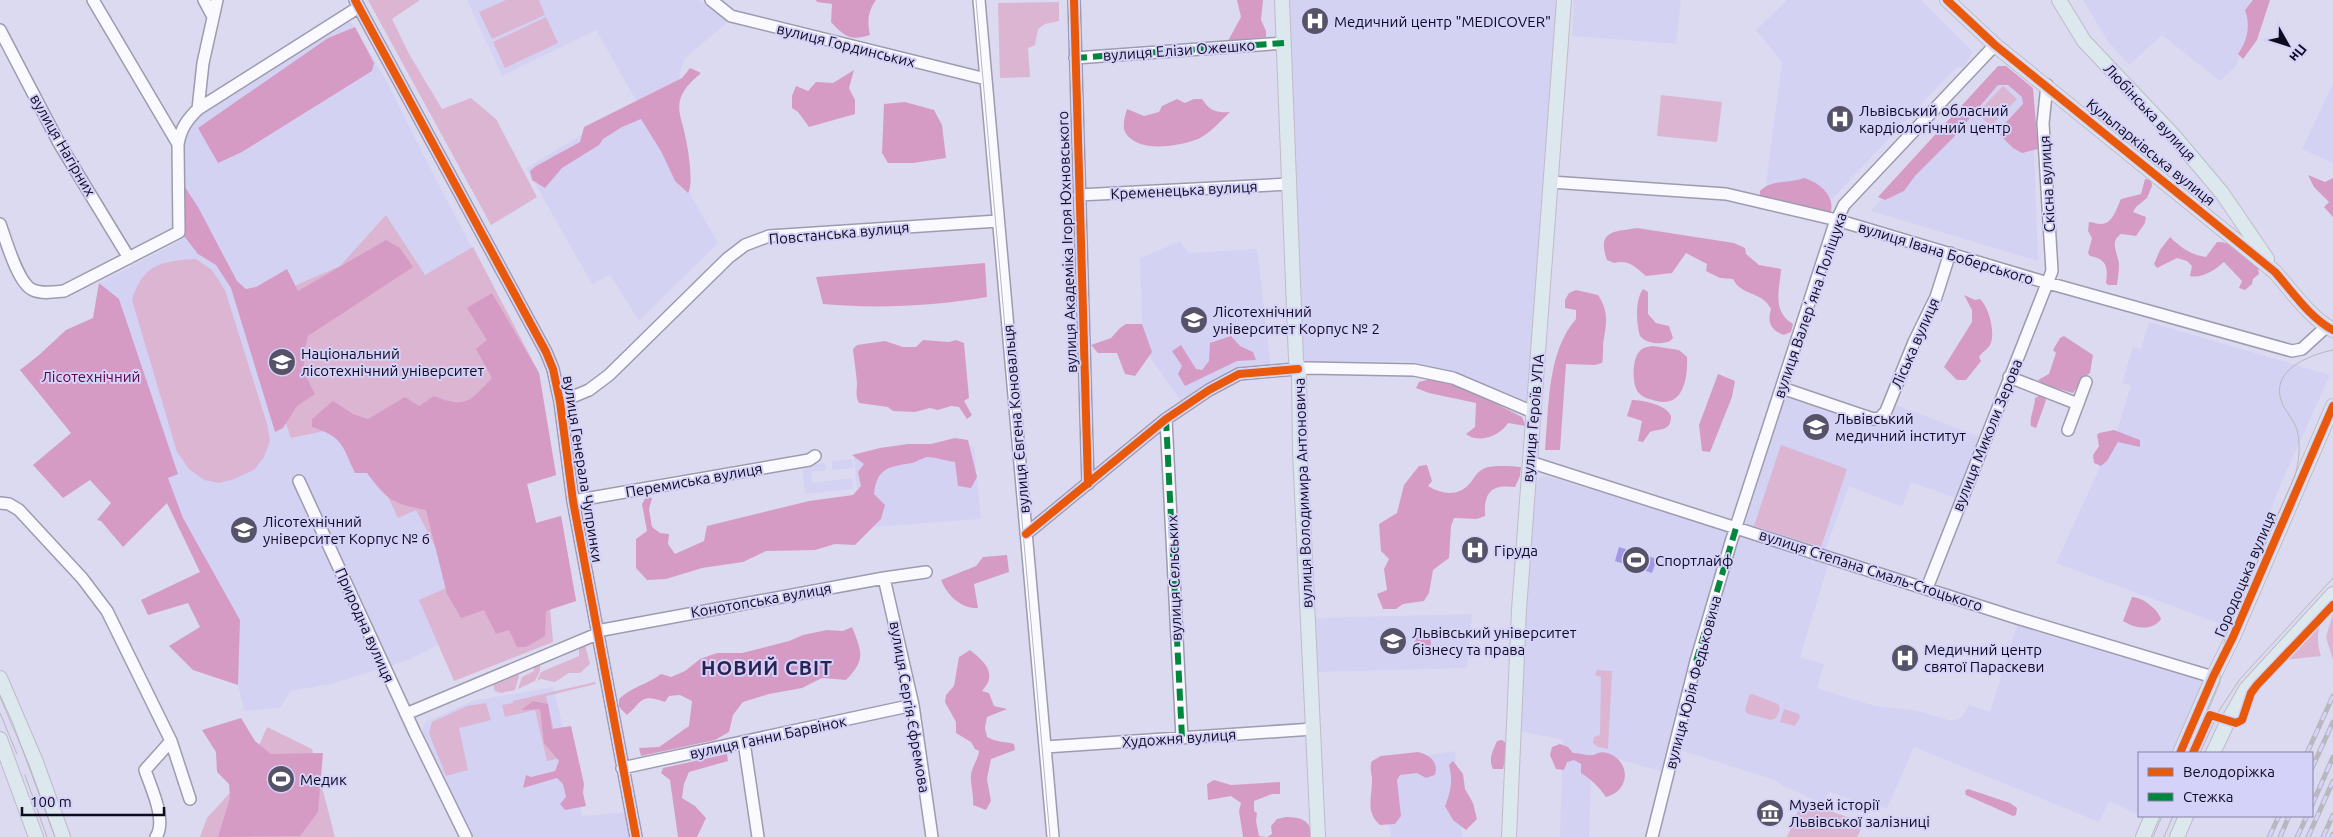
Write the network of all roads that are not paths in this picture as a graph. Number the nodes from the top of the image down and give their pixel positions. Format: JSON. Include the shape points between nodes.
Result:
{"nodes":[{"id":1,"x":93,"y":0,"type":"edge"},
{"id":2,"x":204,"y":0,"type":"edge"},
{"id":3,"x":216,"y":0,"type":"edge"},
{"id":4,"x":711,"y":0,"type":"edge"},
{"id":5,"x":979,"y":0,"type":"edge"},
{"id":6,"x":1074,"y":0,"type":"edge"},
{"id":7,"x":1282,"y":0,"type":"edge"},
{"id":8,"x":1564,"y":0,"type":"edge"},
{"id":9,"x":1948,"y":0,"type":"edge"},
{"id":10,"x":2059,"y":0,"type":"edge"},
{"id":11,"x":357,"y":4,"type":"edge"},
{"id":12,"x":212,"y":15,"type":"junction"},
{"id":13,"x":0,"y":30,"type":"edge"},
{"id":14,"x":1284,"y":42,"type":"junction"},
{"id":15,"x":1995,"y":45,"type":"junction"},
{"id":16,"x":1075,"y":58,"type":"junction"},
{"id":17,"x":986,"y":79,"type":"junction"},
{"id":18,"x":2047,"y":85,"type":"junction"},
{"id":19,"x":198,"y":109,"type":"junction"},
{"id":20,"x":178,"y":144,"type":"junction"},
{"id":21,"x":1551,"y":182,"type":"junction"},
{"id":22,"x":1289,"y":184,"type":"junction"},
{"id":23,"x":1079,"y":195,"type":"junction"},
{"id":24,"x":2232,"y":207,"type":"junction"},
{"id":25,"x":1837,"y":220,"type":"junction"},
{"id":26,"x":998,"y":221,"type":"junction"},
{"id":27,"x":2216,"y":222,"type":"junction"},
{"id":28,"x":0,"y":224,"type":"edge"},
{"id":29,"x":1950,"y":253,"type":"junction"},
{"id":30,"x":129,"y":258,"type":"junction"},
{"id":31,"x":2276,"y":272,"type":"junction"},
{"id":32,"x":2048,"y":283,"type":"junction"},
{"id":33,"x":2330,"y":329,"type":"edge"},
{"id":34,"x":1298,"y":369,"type":"junction"},
{"id":35,"x":2009,"y":377,"type":"junction"},
{"id":36,"x":2086,"y":382,"type":"dead end"},
{"id":37,"x":1782,"y":388,"type":"junction"},
{"id":38,"x":560,"y":402,"type":"junction"},
{"id":39,"x":2078,"y":404,"type":"junction"},
{"id":40,"x":2333,"y":406,"type":"edge"},
{"id":41,"x":1532,"y":412,"type":"junction"},
{"id":42,"x":1166,"y":419,"type":"junction"},
{"id":43,"x":2068,"y":430,"type":"dead end"},
{"id":44,"x":816,"y":456,"type":"dead end"},
{"id":45,"x":1530,"y":462,"type":"junction"},
{"id":46,"x":299,"y":481,"type":"dead end"},
{"id":47,"x":1088,"y":484,"type":"junction"},
{"id":48,"x":572,"y":501,"type":"junction"},
{"id":49,"x":0,"y":503,"type":"edge"},
{"id":50,"x":1736,"y":528,"type":"junction"},
{"id":51,"x":1026,"y":534,"type":"junction"},
{"id":52,"x":926,"y":572,"type":"dead end"},
{"id":53,"x":884,"y":578,"type":"junction"},
{"id":54,"x":1927,"y":588,"type":"junction"},
{"id":55,"x":2333,"y":594,"type":"edge"},
{"id":56,"x":597,"y":633,"type":"junction"},
{"id":57,"x":2213,"y":677,"type":"junction"},
{"id":58,"x":0,"y":678,"type":"edge"},
{"id":59,"x":913,"y":705,"type":"junction"},
{"id":60,"x":406,"y":714,"type":"junction"},
{"id":61,"x":1313,"y":729,"type":"junction"},
{"id":62,"x":1182,"y":738,"type":"junction"},
{"id":63,"x":0,"y":739,"type":"edge"},
{"id":64,"x":171,"y":740,"type":"junction"},
{"id":65,"x":744,"y":742,"type":"junction"},
{"id":66,"x":1045,"y":747,"type":"junction"},
{"id":67,"x":2180,"y":752,"type":"edge"},
{"id":68,"x":2214,"y":752,"type":"edge"},
{"id":69,"x":622,"y":768,"type":"junction"},
{"id":70,"x":190,"y":799,"type":"dead end"},
{"id":71,"x":2152,"y":817,"type":"edge"},
{"id":72,"x":2186,"y":817,"type":"edge"},
{"id":73,"x":36,"y":837,"type":"edge"},
{"id":74,"x":63,"y":837,"type":"edge"},
{"id":75,"x":156,"y":837,"type":"edge"},
{"id":76,"x":466,"y":837,"type":"edge"},
{"id":77,"x":636,"y":837,"type":"edge"},
{"id":78,"x":758,"y":837,"type":"edge"},
{"id":79,"x":932,"y":837,"type":"edge"},
{"id":80,"x":1053,"y":837,"type":"edge"},
{"id":81,"x":1318,"y":837,"type":"edge"},
{"id":82,"x":1509,"y":837,"type":"edge"},
{"id":83,"x":1652,"y":837,"type":"edge"},
{"id":84,"x":2144,"y":837,"type":"edge"},
{"id":85,"x":2177,"y":837,"type":"edge"}],
"edges":[{"from":1,"to":20,"type":"street"},
{"from":2,"to":12,"type":"street"},
{"from":3,"to":12,"type":"street"},
{"from":4,"to":17,"type":"street","name":"вулиця Гординських","via":[[732,16]]},
{"from":5,"to":17,"type":"street","name":"вулиця Євгена Коновальця"},
{"from":6,"to":16,"type":"street","name":"вулиця Академіка Ігоря Юхновського"},
{"from":7,"to":14,"type":"main road","name":"вулиця Володимира Антоновича"},
{"from":8,"to":21,"type":"main road","name":"вулиця Героїв УПА"},
{"from":9,"to":15,"type":"main road","name":"Кульпарківська вулиця"},
{"from":10,"to":24,"type":"main road","name":"Любінська вулиця","via":[[2084,40],[2174,136]]},
{"from":11,"to":19,"type":"street"},
{"from":11,"to":38,"type":"street","name":"вулиця Генерала Чупринки","via":[[546,352]]},
{"from":12,"to":19,"type":"street"},
{"from":13,"to":30,"type":"street","name":"вулиця Нагірних","via":[[59,143]]},
{"from":14,"to":16,"type":"street","name":"вулиця Елізи Ожешко"},
{"from":14,"to":22,"type":"main road","name":"вулиця Володимира Антоновича"},
{"from":15,"to":18,"type":"main road","name":"Кульпарківська вулиця"},
{"from":15,"to":25,"type":"street","name":"вулиця Валерʼяна Поліщука","via":[[1844,205]]},
{"from":16,"to":23,"type":"street","name":"вулиця Академіка Ігоря Юхновського"},
{"from":17,"to":26,"type":"street","name":"вулиця Євгена Коновальця"},
{"from":18,"to":27,"type":"main road","name":"Кульпарківська вулиця"},
{"from":18,"to":32,"type":"street","name":"Скісна вулиця","via":[[2043,123],[2052,271]]},
{"from":19,"to":20,"type":"street","via":[[181,130]]},
{"from":20,"to":30,"type":"street","via":[[179,232]]},
{"from":21,"to":25,"type":"street","name":"вулиця Івана Боберського","via":[[1726,194]]},
{"from":21,"to":41,"type":"main road","name":"вулиця Героїв УПА","via":[[1543,312]]},
{"from":22,"to":23,"type":"street","name":"Кременецька вулиця"},
{"from":22,"to":34,"type":"main road","name":"вулиця Володимира Антоновича"},
{"from":23,"to":47,"type":"street","name":"вулиця Академіка Ігоря Юхновського"},
{"from":24,"to":27,"type":"main road"},
{"from":24,"to":31,"type":"main road","name":"Любінська вулиця"},
{"from":25,"to":29,"type":"street","name":"вулиця Івана Боберського"},
{"from":25,"to":37,"type":"street","name":"вулиця Валерʼяна Поліщука"},
{"from":26,"to":38,"type":"street","name":"Повстанська вулиця","via":[[770,236],[745,244],[609,375],[589,390]]},
{"from":26,"to":51,"type":"street","name":"вулиця Євгена Коновальця"},
{"from":27,"to":31,"type":"main road","name":"Кульпарківська вулиця"},
{"from":28,"to":30,"type":"street","via":[[24,283],[35,291],[64,291]]},
{"from":29,"to":32,"type":"street","name":"вулиця Івана Боберського"},
{"from":29,"to":37,"type":"street","name":"Ліська вулиця","via":[[1936,297],[1886,411],[1880,418],[1873,420]]},
{"from":31,"to":33,"type":"main road","name":"Кульпарківська вулиця"},
{"from":32,"to":33,"type":"street","name":"вулиця Івана Боберського","via":[[2292,351]]},
{"from":32,"to":35,"type":"street","name":"вулиця Миколи Зерова"},
{"from":34,"to":41,"type":"street","via":[[1414,370],[1454,378]]},
{"from":34,"to":42,"type":"street","via":[[1239,374]]},
{"from":34,"to":61,"type":"main road","name":"вулиця Володимира Антоновича"},
{"from":35,"to":39,"type":"street"},
{"from":35,"to":54,"type":"street","name":"вулиця Миколи Зерова"},
{"from":36,"to":39,"type":"street"},
{"from":37,"to":50,"type":"street","name":"вулиця Валерʼяна Поліщука"},
{"from":38,"to":48,"type":"street","name":"вулиця Генерала Чупринки"},
{"from":39,"to":43,"type":"street"},
{"from":40,"to":57,"type":"main road","name":"Городоцька вулиця"},
{"from":41,"to":45,"type":"main road","name":"вулиця Героїв УПА"},
{"from":42,"to":47,"type":"street"},
{"from":42,"to":62,"type":"street","name":"вулиця Сельських"},
{"from":44,"to":48,"type":"street","name":"Перемиська вулиця","via":[[809,460]]},
{"from":45,"to":50,"type":"street","name":"вулиця Степана Смаль-Стоцького"},
{"from":45,"to":82,"type":"main road","name":"вулиця Героїв УПА","via":[[1519,610]]},
{"from":46,"to":60,"type":"street","name":"Природна вулиця"},
{"from":47,"to":51,"type":"street"},
{"from":48,"to":56,"type":"street","name":"вулиця Генерала Чупринки"},
{"from":49,"to":64,"type":"street","via":[[19,510],[82,578],[107,611]]},
{"from":50,"to":54,"type":"street","name":"вулиця Степана Смаль-Стоцького"},
{"from":50,"to":83,"type":"street","name":"вулиця Юрія Федьковича","via":[[1696,661]]},
{"from":51,"to":66,"type":"street","name":"вулиця Євгена Коновальця"},
{"from":52,"to":53,"type":"street","name":"Конотопська вулиця"},
{"from":53,"to":56,"type":"street","name":"Конотопська вулиця"},
{"from":53,"to":59,"type":"street","name":"вулиця Сергія Єфремова"},
{"from":54,"to":57,"type":"street","name":"вулиця Степана Смаль-Стоцького"},
{"from":55,"to":68,"type":"main road","via":[[2246,689]]},
{"from":56,"to":60,"type":"street"},
{"from":56,"to":69,"type":"street","name":"вулиця Генерала Чупринки"},
{"from":57,"to":67,"type":"main road","name":"Городоцька вулиця"},
{"from":58,"to":74,"type":"main road","via":[[36,762]]},
{"from":59,"to":65,"type":"street","name":"вулиця Ганни Барвінок"},
{"from":59,"to":79,"type":"street","name":"вулиця Сергія Єфремова"},
{"from":60,"to":76,"type":"street","name":"Природна вулиця"},
{"from":61,"to":62,"type":"street","name":"Художня вулиця"},
{"from":61,"to":81,"type":"main road","name":"вулиця Володимира Антоновича"},
{"from":62,"to":66,"type":"street","name":"Художня вулиця"},
{"from":63,"to":73,"type":"main road"},
{"from":64,"to":70,"type":"street"},
{"from":64,"to":75,"type":"street","via":[[145,770],[159,818],[160,831]]},
{"from":65,"to":69,"type":"street","name":"вулиця Ганни Барвінок"},
{"from":65,"to":78,"type":"street"},
{"from":66,"to":80,"type":"street","name":"вулиця Євгена Коновальця"},
{"from":69,"to":77,"type":"street","name":"вулиця Генерала Чупринки"},
{"from":71,"to":84,"type":"main road"},
{"from":72,"to":85,"type":"main road"}]}
